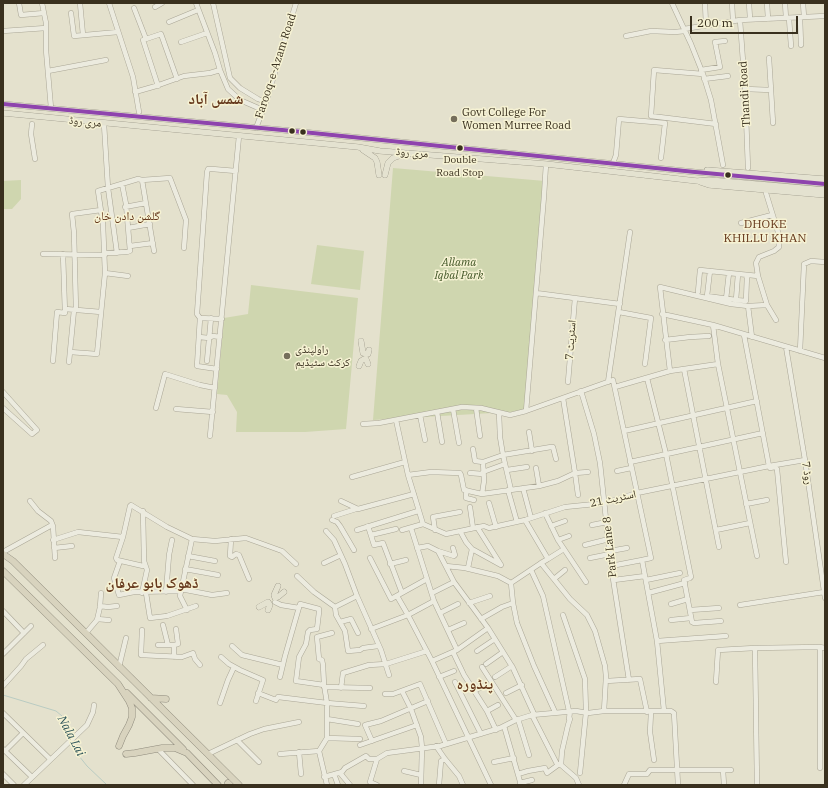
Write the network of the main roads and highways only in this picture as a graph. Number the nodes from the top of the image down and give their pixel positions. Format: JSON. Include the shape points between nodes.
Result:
{"nodes":[{"id":1,"x":3,"y":104,"type":"edge"},
{"id":2,"x":3,"y":113,"type":"edge"},
{"id":3,"x":358,"y":147,"type":"junction"},
{"id":4,"x":409,"y":153,"type":"junction"},
{"id":5,"x":695,"y":172,"type":"junction"},
{"id":6,"x":825,"y":179,"type":"edge"},
{"id":7,"x":697,"y":181,"type":"junction"},
{"id":8,"x":780,"y":183,"type":"junction"},
{"id":9,"x":825,"y":184,"type":"edge"},
{"id":10,"x":825,"y":190,"type":"edge"},
{"id":11,"x":825,"y":195,"type":"edge"},
{"id":12,"x":361,"y":341,"type":"dead end"},
{"id":13,"x":369,"y":350,"type":"dead end"},
{"id":14,"x":368,"y":364,"type":"dead end"},
{"id":15,"x":359,"y":366,"type":"dead end"},
{"id":16,"x":3,"y":553,"type":"edge"},
{"id":17,"x":3,"y":571,"type":"edge"},
{"id":18,"x":278,"y":586,"type":"dead end"},
{"id":19,"x":284,"y":592,"type":"dead end"},
{"id":20,"x":259,"y":607,"type":"dead end"},
{"id":21,"x":268,"y":610,"type":"dead end"},
{"id":22,"x":118,"y":684,"type":"junction"},
{"id":23,"x":151,"y":698,"type":"junction"},
{"id":24,"x":166,"y":699,"type":"dead end"},
{"id":25,"x":119,"y":746,"type":"dead end"},
{"id":26,"x":187,"y":753,"type":"junction"},
{"id":27,"x":126,"y":754,"type":"dead end"},
{"id":28,"x":218,"y":785,"type":"edge"},
{"id":29,"x":239,"y":785,"type":"edge"}],
"edges":[{"from":1,"to":5,"type":"main road","name":"مری روڈ"},
{"from":2,"to":3,"type":"main road","name":"مری روڈ"},
{"from":3,"to":4,"type":"main road","name":"مری روڈ"},
{"from":3,"to":4,"type":"main road","name":"مری روڈ","via":[[375,158],[382,175],[393,158]]},
{"from":4,"to":7,"type":"main road","name":"مری روڈ","via":[[546,164]]},
{"from":5,"to":6,"type":"main road","via":[[732,170]]},
{"from":5,"to":8,"type":"main road","name":"مری روڈ"},
{"from":7,"to":8,"type":"main road","name":"مری روڈ"},
{"from":7,"to":11,"type":"main road","via":[[709,185]]},
{"from":8,"to":9,"type":"main road","name":"مری روڈ"},
{"from":8,"to":10,"type":"main road","name":"مری روڈ"},
{"from":12,"to":13,"type":"main road","via":[[364,353],[368,354]]},
{"from":14,"to":15,"type":"main road","via":[[364,359]]},
{"from":16,"to":23,"type":"highway"},
{"from":17,"to":22,"type":"highway"},
{"from":18,"to":19,"type":"main road","via":[[275,598]]},
{"from":20,"to":21,"type":"main road","via":[[268,602]]},
{"from":22,"to":25,"type":"highway","via":[[132,708],[132,717]]},
{"from":22,"to":26,"type":"highway"},
{"from":23,"to":24,"type":"highway"},
{"from":23,"to":29,"type":"highway"},
{"from":26,"to":27,"type":"highway","via":[[176,748]]},
{"from":26,"to":28,"type":"highway"}]}
